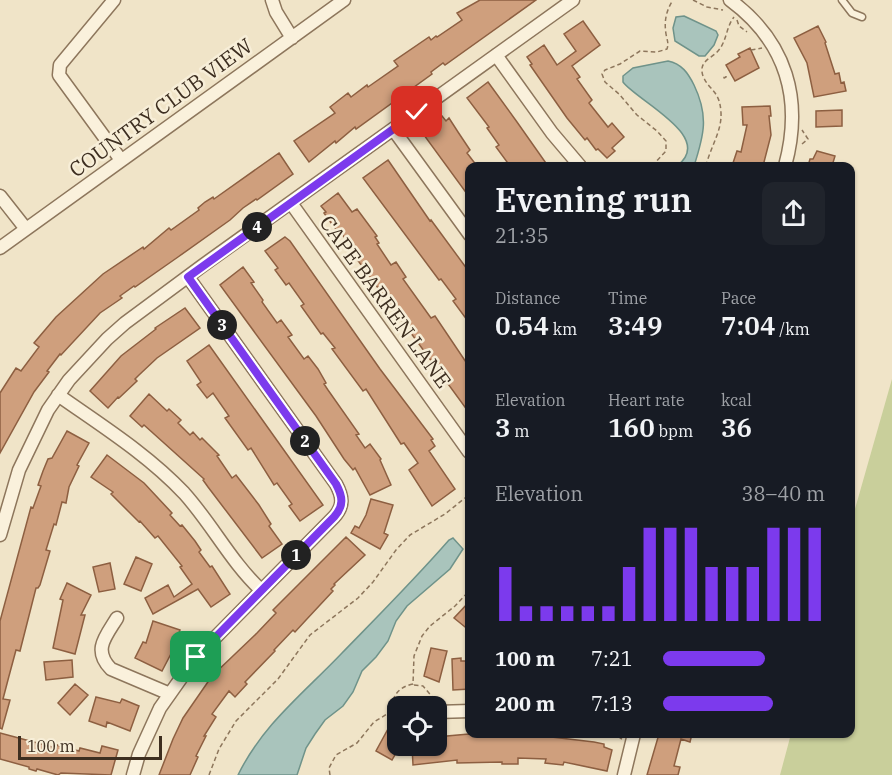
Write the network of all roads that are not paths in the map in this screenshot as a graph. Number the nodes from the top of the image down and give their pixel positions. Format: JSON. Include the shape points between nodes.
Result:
{"nodes":[{"id":1,"x":114,"y":0,"type":"edge"},
{"id":2,"x":272,"y":0,"type":"edge"},
{"id":3,"x":344,"y":0,"type":"edge"},
{"id":4,"x":573,"y":0,"type":"edge"},
{"id":5,"x":842,"y":0,"type":"edge"},
{"id":6,"x":729,"y":6,"type":"edge"},
{"id":7,"x":862,"y":17,"type":"dead end"},
{"id":8,"x":292,"y":38,"type":"junction"},
{"id":9,"x":496,"y":55,"type":"junction"},
{"id":10,"x":393,"y":129,"type":"junction"},
{"id":11,"x":121,"y":160,"type":"junction"},
{"id":12,"x":577,"y":162,"type":"edge"},
{"id":13,"x":786,"y":162,"type":"edge"},
{"id":14,"x":0,"y":196,"type":"edge"},
{"id":15,"x":291,"y":203,"type":"junction"},
{"id":16,"x":465,"y":228,"type":"edge"},
{"id":17,"x":26,"y":229,"type":"junction"},
{"id":18,"x":0,"y":248,"type":"edge"},
{"id":19,"x":188,"y":277,"type":"junction"},
{"id":20,"x":58,"y":395,"type":"junction"},
{"id":21,"x":465,"y":446,"type":"edge"},
{"id":22,"x":0,"y":535,"type":"edge"},
{"id":23,"x":261,"y":590,"type":"junction"},
{"id":24,"x":117,"y":618,"type":"dead end"},
{"id":25,"x":170,"y":694,"type":"junction"},
{"id":26,"x":447,"y":709,"type":"edge"},
{"id":27,"x":465,"y":711,"type":"edge"},
{"id":28,"x":629,"y":738,"type":"edge"},
{"id":29,"x":133,"y":775,"type":"edge"},
{"id":30,"x":624,"y":775,"type":"edge"}],
"edges":[{"from":1,"to":11,"type":"street","via":[[60,65],[59,75]]},
{"from":2,"to":8,"type":"street"},
{"from":3,"to":8,"type":"street","name":"COUNTRY CLUB VIEW"},
{"from":4,"to":9,"type":"street"},
{"from":5,"to":7,"type":"lane","via":[[852,13]]},
{"from":6,"to":13,"type":"street","via":[[743,9],[766,34],[783,64],[793,123]]},
{"from":8,"to":11,"type":"street","name":"COUNTRY CLUB VIEW"},
{"from":9,"to":10,"type":"street"},
{"from":9,"to":12,"type":"street"},
{"from":10,"to":15,"type":"street"},
{"from":10,"to":16,"type":"street"},
{"from":11,"to":17,"type":"street","name":"COUNTRY CLUB VIEW"},
{"from":14,"to":17,"type":"street"},
{"from":15,"to":19,"type":"street"},
{"from":15,"to":21,"type":"street","name":"CAPE BARREN LANE"},
{"from":17,"to":18,"type":"street","name":"COUNTRY CLUB VIEW"},
{"from":19,"to":20,"type":"street","via":[[107,339]]},
{"from":19,"to":23,"type":"street","via":[[336,484],[343,501],[334,517]]},
{"from":20,"to":22,"type":"street","via":[[19,470]]},
{"from":20,"to":23,"type":"street","via":[[161,471]]},
{"from":23,"to":25,"type":"street","via":[[196,657]]},
{"from":24,"to":25,"type":"street","via":[[101,648],[106,664]]},
{"from":25,"to":29,"type":"street","via":[[152,723]]},
{"from":26,"to":27,"type":"street"},
{"from":28,"to":30,"type":"street"}]}
